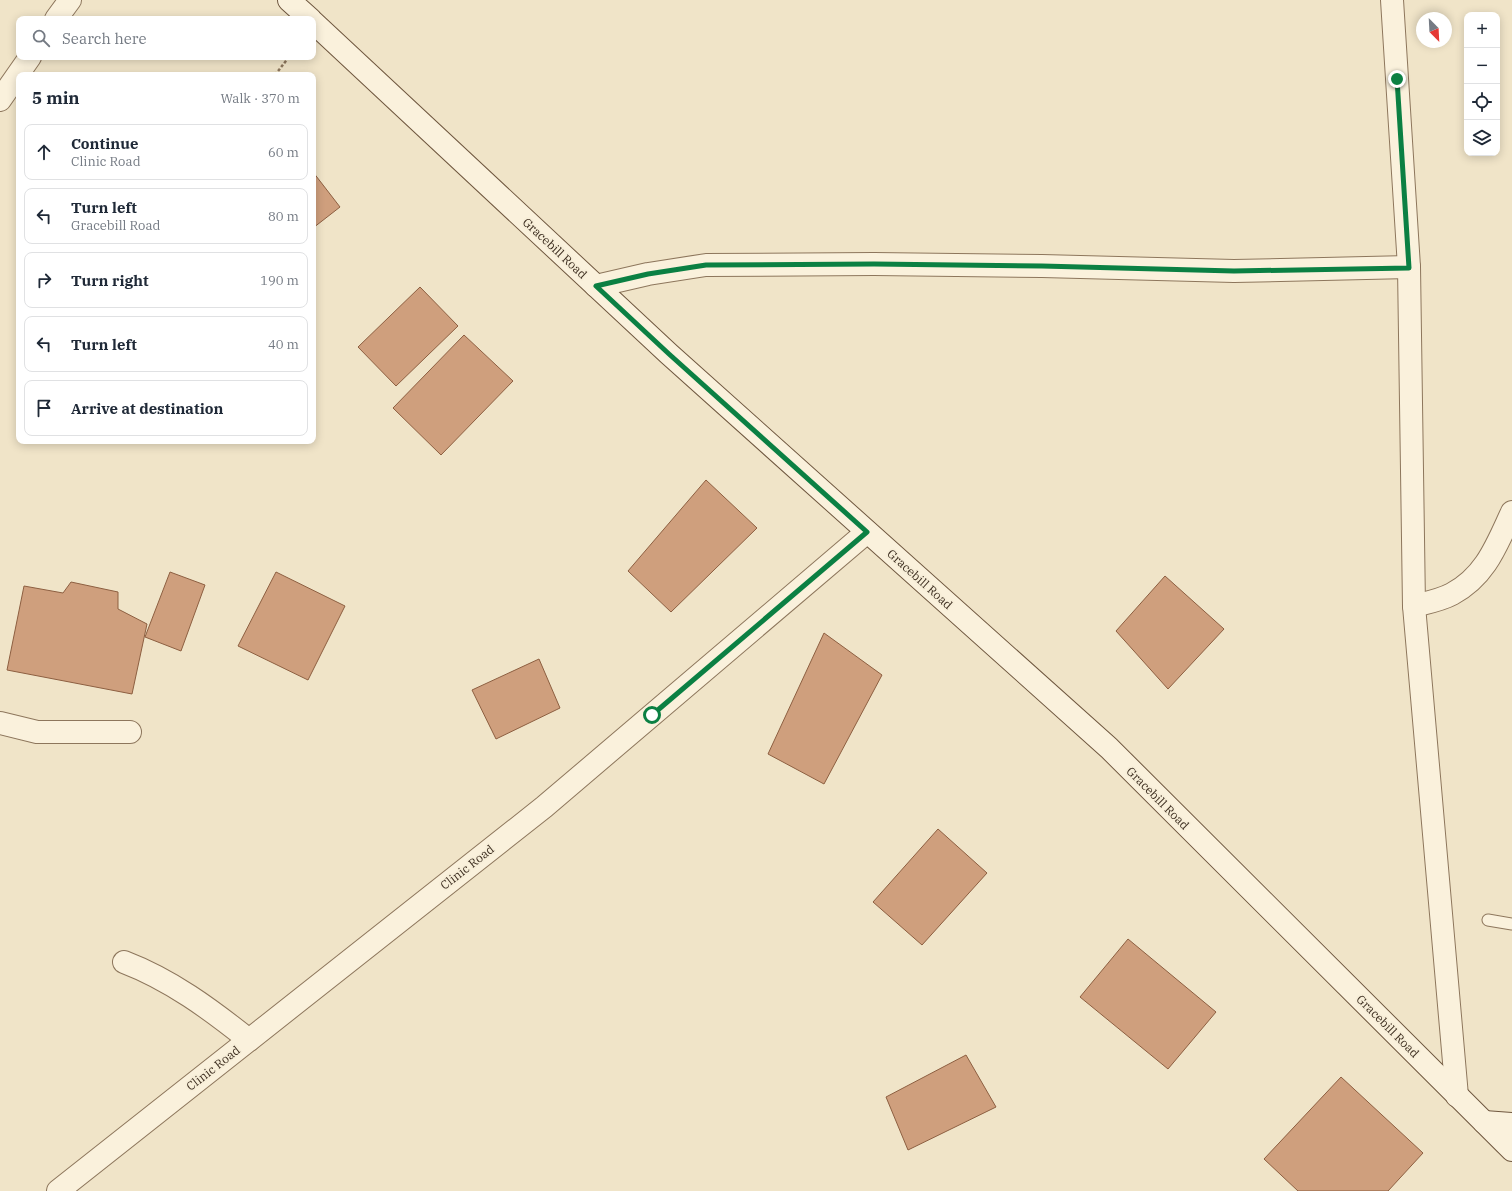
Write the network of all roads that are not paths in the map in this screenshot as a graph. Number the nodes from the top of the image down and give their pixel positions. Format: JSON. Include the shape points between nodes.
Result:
{"nodes":[{"id":1,"x":70,"y":0,"type":"edge"},
{"id":2,"x":289,"y":0,"type":"edge"},
{"id":3,"x":1392,"y":0,"type":"edge"},
{"id":4,"x":58,"y":16,"type":"edge"},
{"id":5,"x":307,"y":16,"type":"edge"},
{"id":6,"x":316,"y":25,"type":"edge"},
{"id":7,"x":28,"y":60,"type":"edge"},
{"id":8,"x":20,"y":72,"type":"edge"},
{"id":9,"x":16,"y":77,"type":"edge"},
{"id":10,"x":0,"y":100,"type":"edge"},
{"id":11,"x":1409,"y":268,"type":"junction"},
{"id":12,"x":596,"y":286,"type":"junction"},
{"id":13,"x":1512,"y":512,"type":"edge"},
{"id":14,"x":867,"y":532,"type":"junction"},
{"id":15,"x":1414,"y":606,"type":"junction"},
{"id":16,"x":0,"y":722,"type":"edge"},
{"id":17,"x":130,"y":732,"type":"dead end"},
{"id":18,"x":1488,"y":920,"type":"dead end"},
{"id":19,"x":1512,"y":924,"type":"edge"},
{"id":20,"x":124,"y":962,"type":"dead end"},
{"id":21,"x":249,"y":1040,"type":"junction"},
{"id":22,"x":1457,"y":1096,"type":"junction"},
{"id":23,"x":1484,"y":1122,"type":"junction"},
{"id":24,"x":1512,"y":1124,"type":"edge"},
{"id":25,"x":1512,"y":1150,"type":"edge"},
{"id":26,"x":58,"y":1191,"type":"edge"}],
"edges":[{"from":1,"to":4,"type":"street"},
{"from":2,"to":5,"type":"street"},
{"from":3,"to":11,"type":"street"},
{"from":6,"to":12,"type":"street","name":"Gracebill Road"},
{"from":7,"to":8,"type":"street"},
{"from":9,"to":10,"type":"street"},
{"from":11,"to":12,"type":"street","via":[[1234,271],[874,264],[706,265],[648,274]]},
{"from":11,"to":15,"type":"street"},
{"from":12,"to":14,"type":"street","name":"Gracebill Road"},
{"from":13,"to":15,"type":"street","via":[[1490,559],[1474,578],[1451,594]]},
{"from":14,"to":21,"type":"street","name":"Clinic Road","via":[[544,807]]},
{"from":14,"to":22,"type":"street","name":"Gracebill Road","via":[[1109,748]]},
{"from":15,"to":22,"type":"street"},
{"from":16,"to":17,"type":"street","via":[[37,732]]},
{"from":18,"to":19,"type":"lane"},
{"from":20,"to":21,"type":"street","via":[[144,970],[186,994],[216,1013]]},
{"from":21,"to":26,"type":"street","name":"Clinic Road"},
{"from":22,"to":23,"type":"street","name":"Gracebill Road"},
{"from":23,"to":24,"type":"street"},
{"from":23,"to":25,"type":"street","name":"Gracebill Road"}]}
